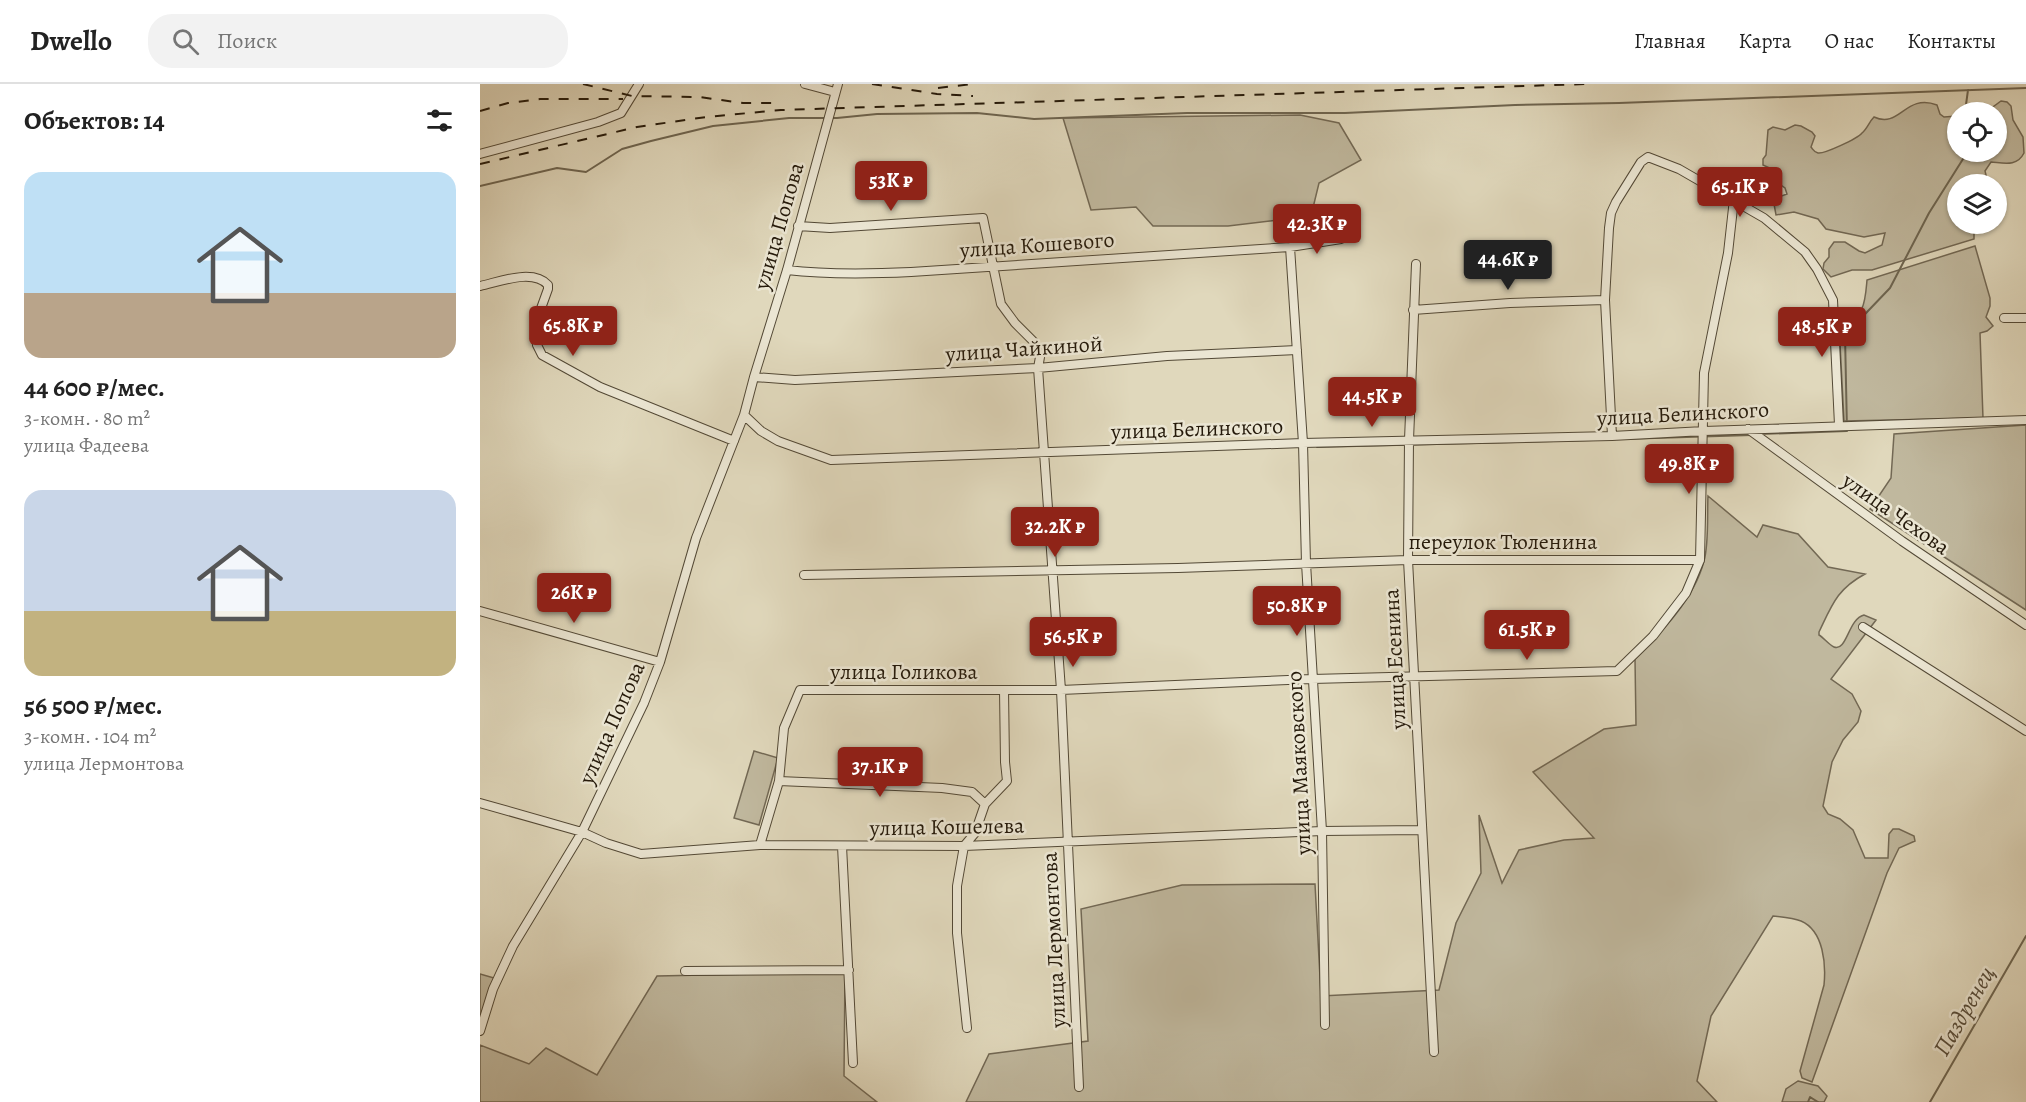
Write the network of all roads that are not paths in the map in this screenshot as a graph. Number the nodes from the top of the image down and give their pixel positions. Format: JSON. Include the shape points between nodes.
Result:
{"nodes":[{"id":1,"x":639,"y":84,"type":"edge"},
{"id":2,"x":804,"y":84,"type":"edge"},
{"id":3,"x":836,"y":88,"type":"edge"},
{"id":4,"x":480,"y":154,"type":"edge"},
{"id":5,"x":1734,"y":199,"type":"junction"},
{"id":6,"x":798,"y":226,"type":"junction"},
{"id":7,"x":1341,"y":239,"type":"dead end"},
{"id":8,"x":1290,"y":247,"type":"junction"},
{"id":9,"x":1416,"y":264,"type":"dead end"},
{"id":10,"x":993,"y":266,"type":"junction"},
{"id":11,"x":787,"y":270,"type":"junction"},
{"id":12,"x":480,"y":286,"type":"edge"},
{"id":13,"x":1605,"y":300,"type":"junction"},
{"id":14,"x":1413,"y":310,"type":"junction"},
{"id":15,"x":2004,"y":318,"type":"dead end"},
{"id":16,"x":2026,"y":318,"type":"edge"},
{"id":17,"x":1297,"y":350,"type":"junction"},
{"id":18,"x":1038,"y":368,"type":"junction"},
{"id":19,"x":754,"y":377,"type":"junction"},
{"id":20,"x":744,"y":415,"type":"junction"},
{"id":21,"x":2026,"y":420,"type":"edge"},
{"id":22,"x":1839,"y":425,"type":"junction"},
{"id":23,"x":1748,"y":429,"type":"junction"},
{"id":24,"x":1704,"y":430,"type":"junction"},
{"id":25,"x":1612,"y":436,"type":"junction"},
{"id":26,"x":1409,"y":440,"type":"junction"},
{"id":27,"x":734,"y":441,"type":"junction"},
{"id":28,"x":1304,"y":443,"type":"junction"},
{"id":29,"x":1043,"y":453,"type":"junction"},
{"id":30,"x":1408,"y":560,"type":"junction"},
{"id":31,"x":1700,"y":560,"type":"junction"},
{"id":32,"x":1306,"y":563,"type":"junction"},
{"id":33,"x":1053,"y":571,"type":"junction"},
{"id":34,"x":804,"y":575,"type":"dead end"},
{"id":35,"x":480,"y":611,"type":"edge"},
{"id":36,"x":2026,"y":625,"type":"edge"},
{"id":37,"x":1863,"y":627,"type":"dead end"},
{"id":38,"x":660,"y":662,"type":"junction"},
{"id":39,"x":1414,"y":677,"type":"junction"},
{"id":40,"x":1312,"y":678,"type":"junction"},
{"id":41,"x":1004,"y":690,"type":"junction"},
{"id":42,"x":1061,"y":690,"type":"junction"},
{"id":43,"x":2026,"y":731,"type":"edge"},
{"id":44,"x":779,"y":781,"type":"junction"},
{"id":45,"x":480,"y":803,"type":"edge"},
{"id":46,"x":985,"y":804,"type":"junction"},
{"id":47,"x":1422,"y":830,"type":"junction"},
{"id":48,"x":1322,"y":831,"type":"junction"},
{"id":49,"x":582,"y":832,"type":"junction"},
{"id":50,"x":1067,"y":843,"type":"junction"},
{"id":51,"x":760,"y":844,"type":"junction"},
{"id":52,"x":842,"y":846,"type":"junction"},
{"id":53,"x":964,"y":846,"type":"junction"},
{"id":54,"x":849,"y":970,"type":"junction"},
{"id":55,"x":685,"y":971,"type":"dead end"},
{"id":56,"x":1325,"y":1026,"type":"dead end"},
{"id":57,"x":967,"y":1028,"type":"dead end"},
{"id":58,"x":480,"y":1031,"type":"edge"},
{"id":59,"x":1434,"y":1052,"type":"dead end"},
{"id":60,"x":853,"y":1063,"type":"dead end"},
{"id":61,"x":1079,"y":1088,"type":"dead end"}],
"edges":[{"from":1,"to":4,"type":"street","via":[[621,113]]},
{"from":2,"to":3,"type":"street"},
{"from":3,"to":6,"type":"street","name":"улица Попова"},
{"from":5,"to":13,"type":"street","via":[[1679,169],[1648,157],[1641,162],[1611,213]]},
{"from":5,"to":22,"type":"street","via":[[1805,252],[1833,300]]},
{"from":5,"to":24,"type":"street","via":[[1728,253],[1704,373]]},
{"from":6,"to":10,"type":"street","name":"улица Лермонтова","via":[[831,228],[982,218]]},
{"from":6,"to":11,"type":"street","name":"улица Попова"},
{"from":7,"to":8,"type":"street","name":"улица Кошевого"},
{"from":8,"to":10,"type":"street","name":"улица Кошевого"},
{"from":8,"to":17,"type":"street","name":"улица Маяковского"},
{"from":9,"to":14,"type":"street","name":"улица Есенина"},
{"from":10,"to":11,"type":"street","name":"улица Кошевого","via":[[854,275]]},
{"from":10,"to":18,"type":"street","name":"улица Лермонтова","via":[[1001,304],[1034,342],[1040,357]]},
{"from":11,"to":19,"type":"street","name":"улица Попова"},
{"from":12,"to":27,"type":"street","via":[[519,278],[543,280],[548,289],[535,325],[542,355],[600,387]]},
{"from":13,"to":14,"type":"street"},
{"from":13,"to":25,"type":"street"},
{"from":14,"to":26,"type":"street","name":"улица Есенина"},
{"from":15,"to":16,"type":"street"},
{"from":17,"to":18,"type":"street","name":"улица Чайкиной","via":[[1167,356]]},
{"from":17,"to":28,"type":"street","name":"улица Маяковского"},
{"from":18,"to":19,"type":"street","name":"улица Чайкиной","via":[[795,380]]},
{"from":18,"to":29,"type":"street","name":"улица Лермонтова"},
{"from":19,"to":20,"type":"street"},
{"from":20,"to":27,"type":"street","name":"улица Попова"},
{"from":20,"to":29,"type":"street","name":"улица Белинского","via":[[778,441],[831,460]]},
{"from":21,"to":22,"type":"street","name":"улица Белинского"},
{"from":22,"to":23,"type":"street","name":"улица Белинского"},
{"from":23,"to":24,"type":"street","name":"улица Белинского"},
{"from":23,"to":36,"type":"street","name":"улица Чехова"},
{"from":24,"to":25,"type":"street","name":"улица Белинского"},
{"from":24,"to":31,"type":"street"},
{"from":25,"to":26,"type":"street","name":"улица Белинского"},
{"from":26,"to":28,"type":"street","name":"улица Белинского"},
{"from":26,"to":30,"type":"street","name":"улица Есенина"},
{"from":27,"to":38,"type":"street","name":"улица Попова","via":[[696,538]]},
{"from":28,"to":29,"type":"street","name":"улица Белинского"},
{"from":28,"to":32,"type":"street","name":"улица Маяковского"},
{"from":29,"to":33,"type":"street","name":"улица Лермонтова"},
{"from":30,"to":31,"type":"street","name":"переулок Тюленина"},
{"from":30,"to":32,"type":"street","name":"переулок Тюленина"},
{"from":30,"to":39,"type":"street","name":"улица Есенина"},
{"from":31,"to":39,"type":"street","name":"улица Голикова","via":[[1686,592],[1653,636],[1617,671]]},
{"from":32,"to":33,"type":"street","name":"переулок Тюленина"},
{"from":32,"to":40,"type":"street","name":"улица Маяковского"},
{"from":33,"to":34,"type":"street","name":"переулок Тюленина"},
{"from":33,"to":42,"type":"street","name":"улица Лермонтова"},
{"from":35,"to":38,"type":"street"},
{"from":37,"to":43,"type":"street"},
{"from":38,"to":49,"type":"street","name":"улица Попова"},
{"from":39,"to":40,"type":"street","name":"улица Голикова"},
{"from":39,"to":47,"type":"street","name":"улица Есенина"},
{"from":40,"to":42,"type":"street","name":"улица Голикова"},
{"from":40,"to":48,"type":"street","name":"улица Маяковского"},
{"from":41,"to":42,"type":"street","name":"улица Голикова"},
{"from":41,"to":44,"type":"street","name":"улица Голикова","via":[[800,690],[784,728]]},
{"from":41,"to":46,"type":"street","via":[[1007,781]]},
{"from":42,"to":50,"type":"street","name":"улица Лермонтова"},
{"from":44,"to":46,"type":"street","via":[[942,788],[972,792]]},
{"from":44,"to":51,"type":"street","name":"улица Голикова"},
{"from":45,"to":49,"type":"street","name":"улица Кошелева"},
{"from":46,"to":53,"type":"street","via":[[975,833]]},
{"from":47,"to":48,"type":"street","name":"улица Кошелева"},
{"from":47,"to":59,"type":"street","name":"улица Есенина"},
{"from":48,"to":50,"type":"street","name":"улица Кошелева"},
{"from":48,"to":56,"type":"street","name":"улица Маяковского"},
{"from":49,"to":51,"type":"street","name":"улица Кошелева","via":[[641,854]]},
{"from":49,"to":58,"type":"street","name":"улица Попова","via":[[513,946],[493,988]]},
{"from":50,"to":53,"type":"street","name":"улица Кошелева"},
{"from":50,"to":61,"type":"street","name":"улица Лермонтова"},
{"from":51,"to":52,"type":"street","name":"улица Кошелева"},
{"from":52,"to":53,"type":"street","name":"улица Кошелева"},
{"from":52,"to":54,"type":"street"},
{"from":53,"to":57,"type":"street","via":[[957,886],[957,933]]},
{"from":54,"to":55,"type":"street"},
{"from":54,"to":60,"type":"street"}]}
